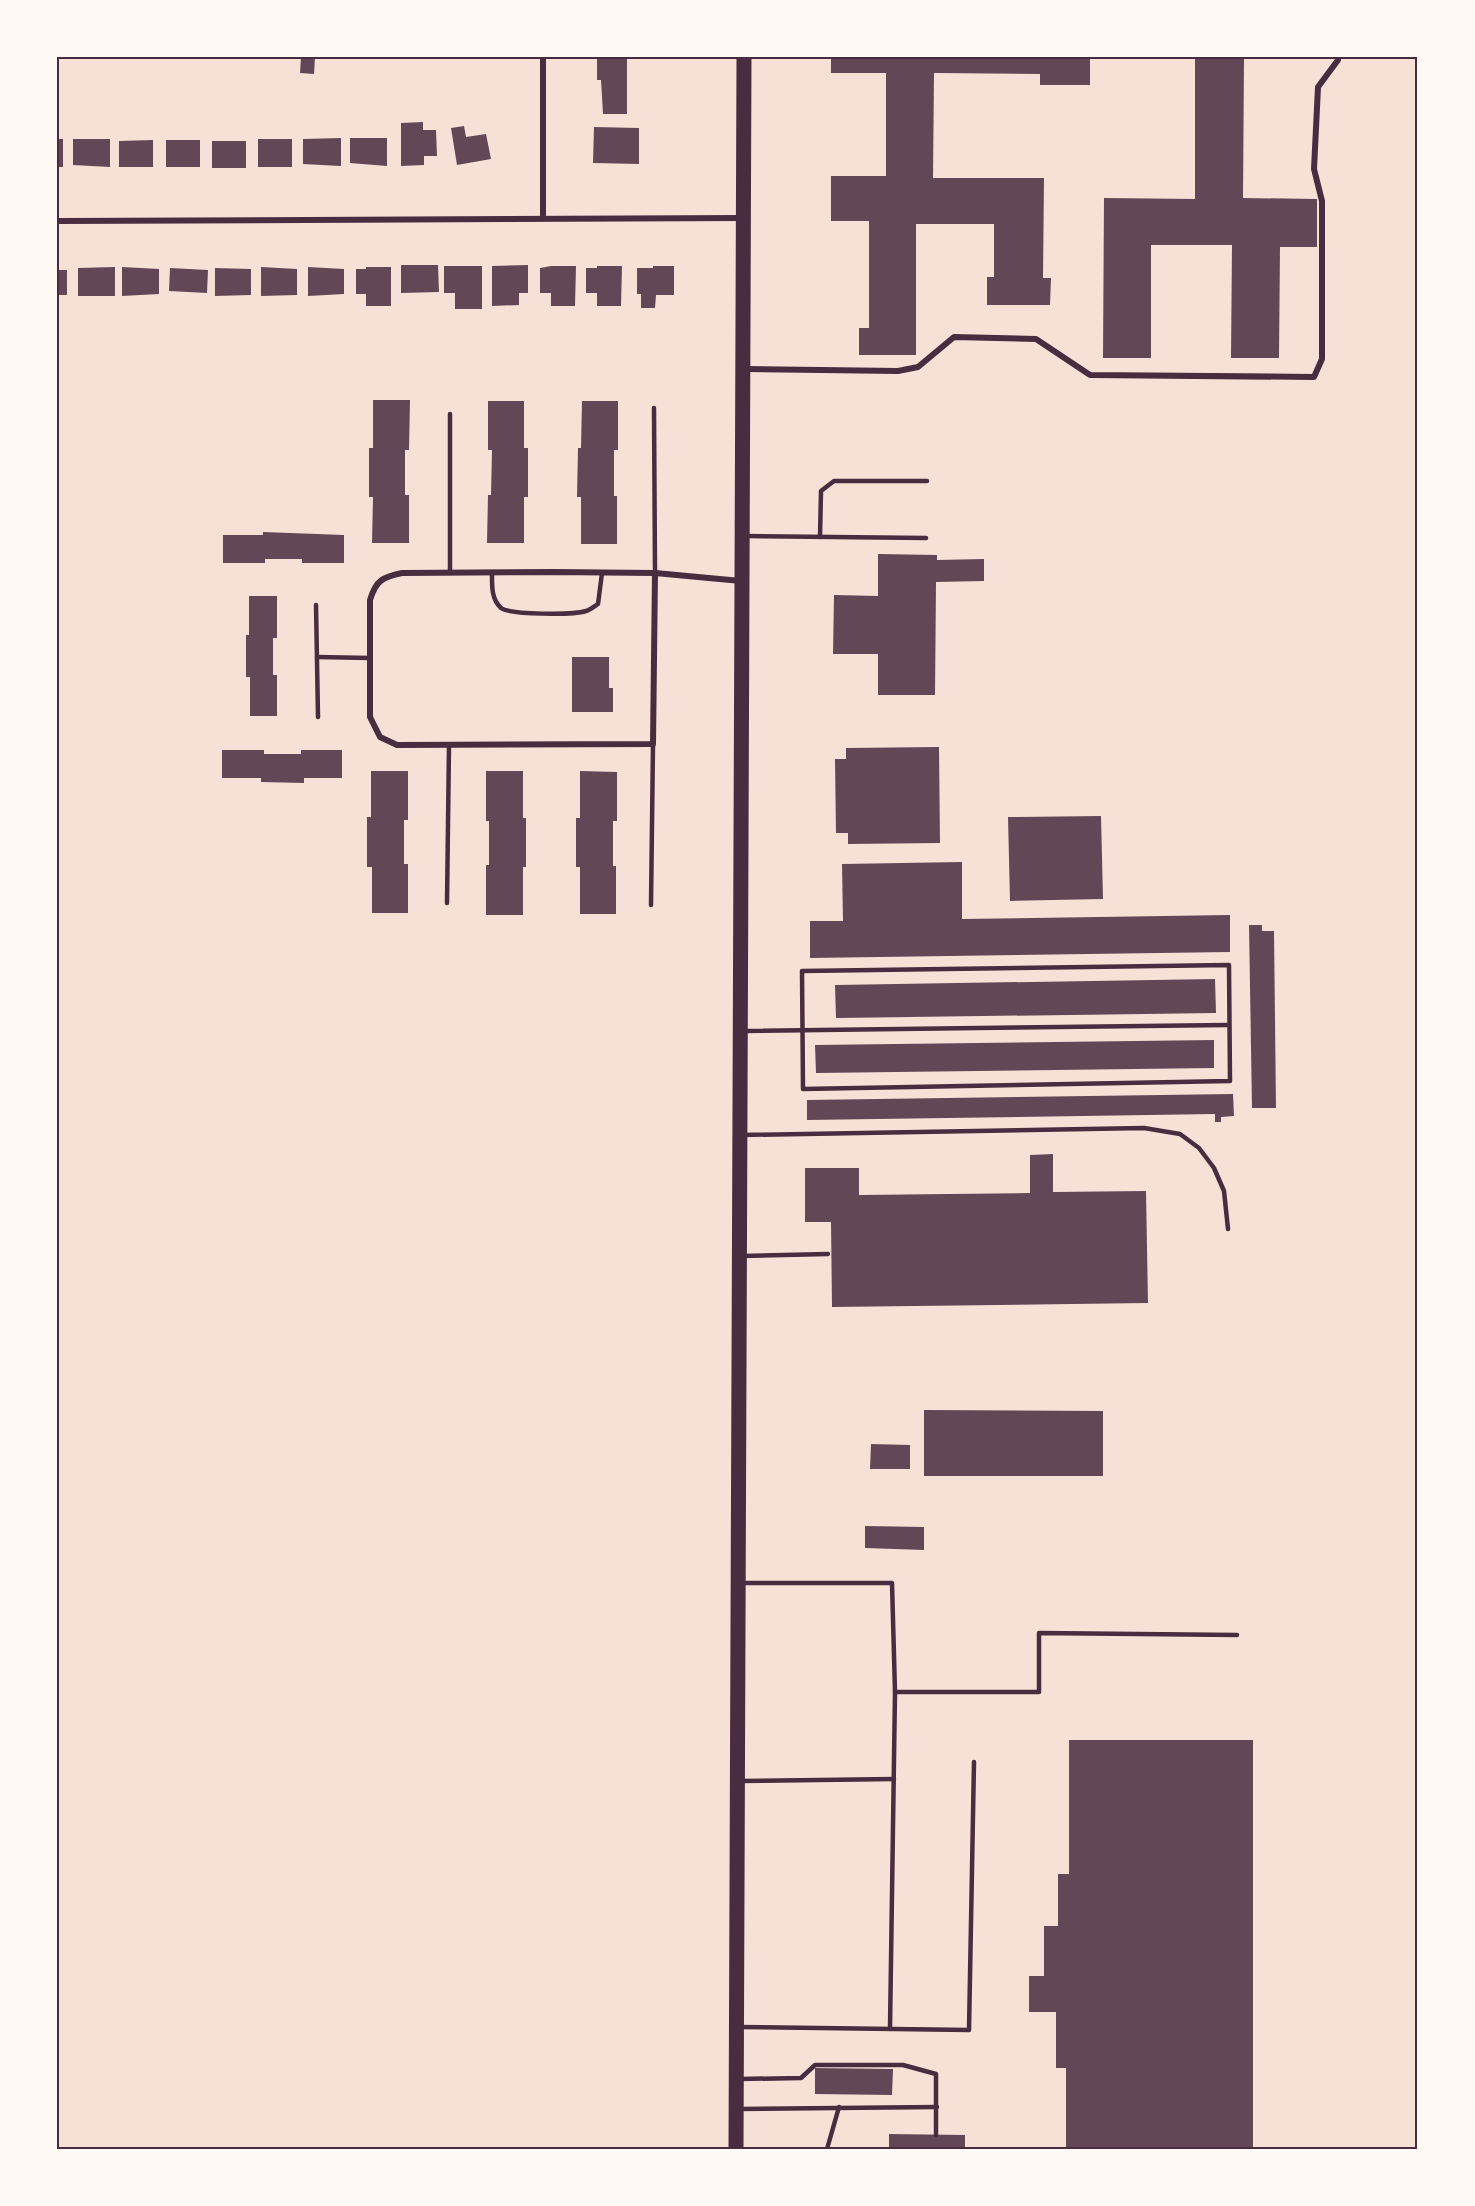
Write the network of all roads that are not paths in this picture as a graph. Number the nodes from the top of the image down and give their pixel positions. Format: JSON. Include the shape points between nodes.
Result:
{"nodes":[{"id":1,"x":543,"y":57,"type":"edge"},
{"id":2,"x":744,"y":57,"type":"edge"},
{"id":3,"x":1338,"y":57,"type":"edge"},
{"id":4,"x":543,"y":218,"type":"junction"},
{"id":5,"x":744,"y":218,"type":"junction"},
{"id":6,"x":57,"y":221,"type":"edge"},
{"id":7,"x":743,"y":369,"type":"junction"},
{"id":8,"x":654,"y":408,"type":"dead end"},
{"id":9,"x":450,"y":414,"type":"dead end"},
{"id":10,"x":927,"y":481,"type":"dead end"},
{"id":11,"x":742,"y":536,"type":"junction"},
{"id":12,"x":820,"y":537,"type":"junction"},
{"id":13,"x":926,"y":538,"type":"dead end"},
{"id":14,"x":492,"y":572,"type":"junction"},
{"id":15,"x":450,"y":573,"type":"junction"},
{"id":16,"x":602,"y":573,"type":"junction"},
{"id":17,"x":656,"y":573,"type":"junction"},
{"id":18,"x":742,"y":581,"type":"junction"},
{"id":19,"x":316,"y":605,"type":"dead end"},
{"id":20,"x":317,"y":657,"type":"junction"},
{"id":21,"x":370,"y":658,"type":"junction"},
{"id":22,"x":318,"y":717,"type":"dead end"},
{"id":23,"x":653,"y":744,"type":"junction"},
{"id":24,"x":449,"y":745,"type":"junction"},
{"id":25,"x":447,"y":903,"type":"dead end"},
{"id":26,"x":651,"y":905,"type":"dead end"},
{"id":27,"x":1228,"y":1025,"type":"junction"},
{"id":28,"x":740,"y":1031,"type":"junction"},
{"id":29,"x":802,"y":1032,"type":"junction"},
{"id":30,"x":740,"y":1135,"type":"junction"},
{"id":31,"x":1228,"y":1229,"type":"dead end"},
{"id":32,"x":828,"y":1254,"type":"dead end"},
{"id":33,"x":739,"y":1256,"type":"junction"},
{"id":34,"x":738,"y":1583,"type":"junction"},
{"id":35,"x":1237,"y":1635,"type":"dead end"},
{"id":36,"x":895,"y":1692,"type":"junction"},
{"id":37,"x":974,"y":1762,"type":"dead end"},
{"id":38,"x":894,"y":1779,"type":"junction"},
{"id":39,"x":736,"y":1781,"type":"junction"},
{"id":40,"x":735,"y":2027,"type":"junction"},
{"id":41,"x":891,"y":2029,"type":"junction"},
{"id":42,"x":736,"y":2079,"type":"junction"},
{"id":43,"x":839,"y":2107,"type":"junction"},
{"id":44,"x":937,"y":2107,"type":"junction"},
{"id":45,"x":736,"y":2109,"type":"junction"},
{"id":46,"x":936,"y":2135,"type":"dead end"},
{"id":47,"x":736,"y":2149,"type":"edge"},
{"id":48,"x":827,"y":2149,"type":"edge"}],
"edges":[{"from":1,"to":4,"type":"street"},
{"from":2,"to":5,"type":"main road"},
{"from":3,"to":7,"type":"street","via":[[1318,87],[1314,169],[1322,201],[1322,359],[1314,377],[1090,375],[1036,339],[954,337],[918,368],[898,372]]},
{"from":4,"to":5,"type":"street"},
{"from":4,"to":6,"type":"street"},
{"from":5,"to":7,"type":"main road"},
{"from":7,"to":11,"type":"main road"},
{"from":8,"to":17,"type":"lane"},
{"from":9,"to":15,"type":"lane"},
{"from":10,"to":12,"type":"lane","via":[[834,481],[821,491]]},
{"from":11,"to":12,"type":"lane"},
{"from":11,"to":18,"type":"main road"},
{"from":12,"to":13,"type":"lane"},
{"from":14,"to":15,"type":"street"},
{"from":14,"to":16,"type":"street"},
{"from":14,"to":16,"type":"lane","via":[[493,597],[502,608],[549,614],[586,611],[598,604]]},
{"from":15,"to":21,"type":"street","via":[[402,573],[387,576],[374,586],[370,600]]},
{"from":16,"to":17,"type":"street"},
{"from":17,"to":18,"type":"street"},
{"from":17,"to":23,"type":"street"},
{"from":18,"to":28,"type":"main road"},
{"from":19,"to":20,"type":"lane"},
{"from":20,"to":21,"type":"lane"},
{"from":20,"to":22,"type":"lane"},
{"from":21,"to":24,"type":"street","via":[[370,717],[380,737],[397,745]]},
{"from":23,"to":24,"type":"street"},
{"from":23,"to":26,"type":"lane"},
{"from":24,"to":25,"type":"lane"},
{"from":27,"to":29,"type":"lane"},
{"from":27,"to":29,"type":"lane","via":[[1230,1081],[803,1089]]},
{"from":27,"to":29,"type":"lane","via":[[1228,965],[802,971]]},
{"from":28,"to":29,"type":"lane"},
{"from":28,"to":30,"type":"main road"},
{"from":30,"to":31,"type":"lane","via":[[1144,1128],[1180,1134],[1200,1148],[1214,1168],[1224,1191]]},
{"from":30,"to":33,"type":"main road"},
{"from":32,"to":33,"type":"lane"},
{"from":33,"to":34,"type":"main road"},
{"from":34,"to":36,"type":"lane","via":[[892,1583]]},
{"from":34,"to":39,"type":"main road"},
{"from":35,"to":36,"type":"lane","via":[[1039,1633],[1039,1692]]},
{"from":36,"to":38,"type":"lane"},
{"from":37,"to":41,"type":"lane","via":[[969,2030]]},
{"from":38,"to":39,"type":"lane"},
{"from":38,"to":41,"type":"lane"},
{"from":39,"to":40,"type":"main road"},
{"from":40,"to":41,"type":"lane"},
{"from":40,"to":42,"type":"main road"},
{"from":42,"to":44,"type":"lane","via":[[801,2078],[816,2065],[903,2065],[936,2074]]},
{"from":42,"to":45,"type":"main road"},
{"from":43,"to":44,"type":"lane"},
{"from":43,"to":45,"type":"lane"},
{"from":43,"to":48,"type":"lane"},
{"from":44,"to":46,"type":"lane"},
{"from":45,"to":47,"type":"main road"}]}
